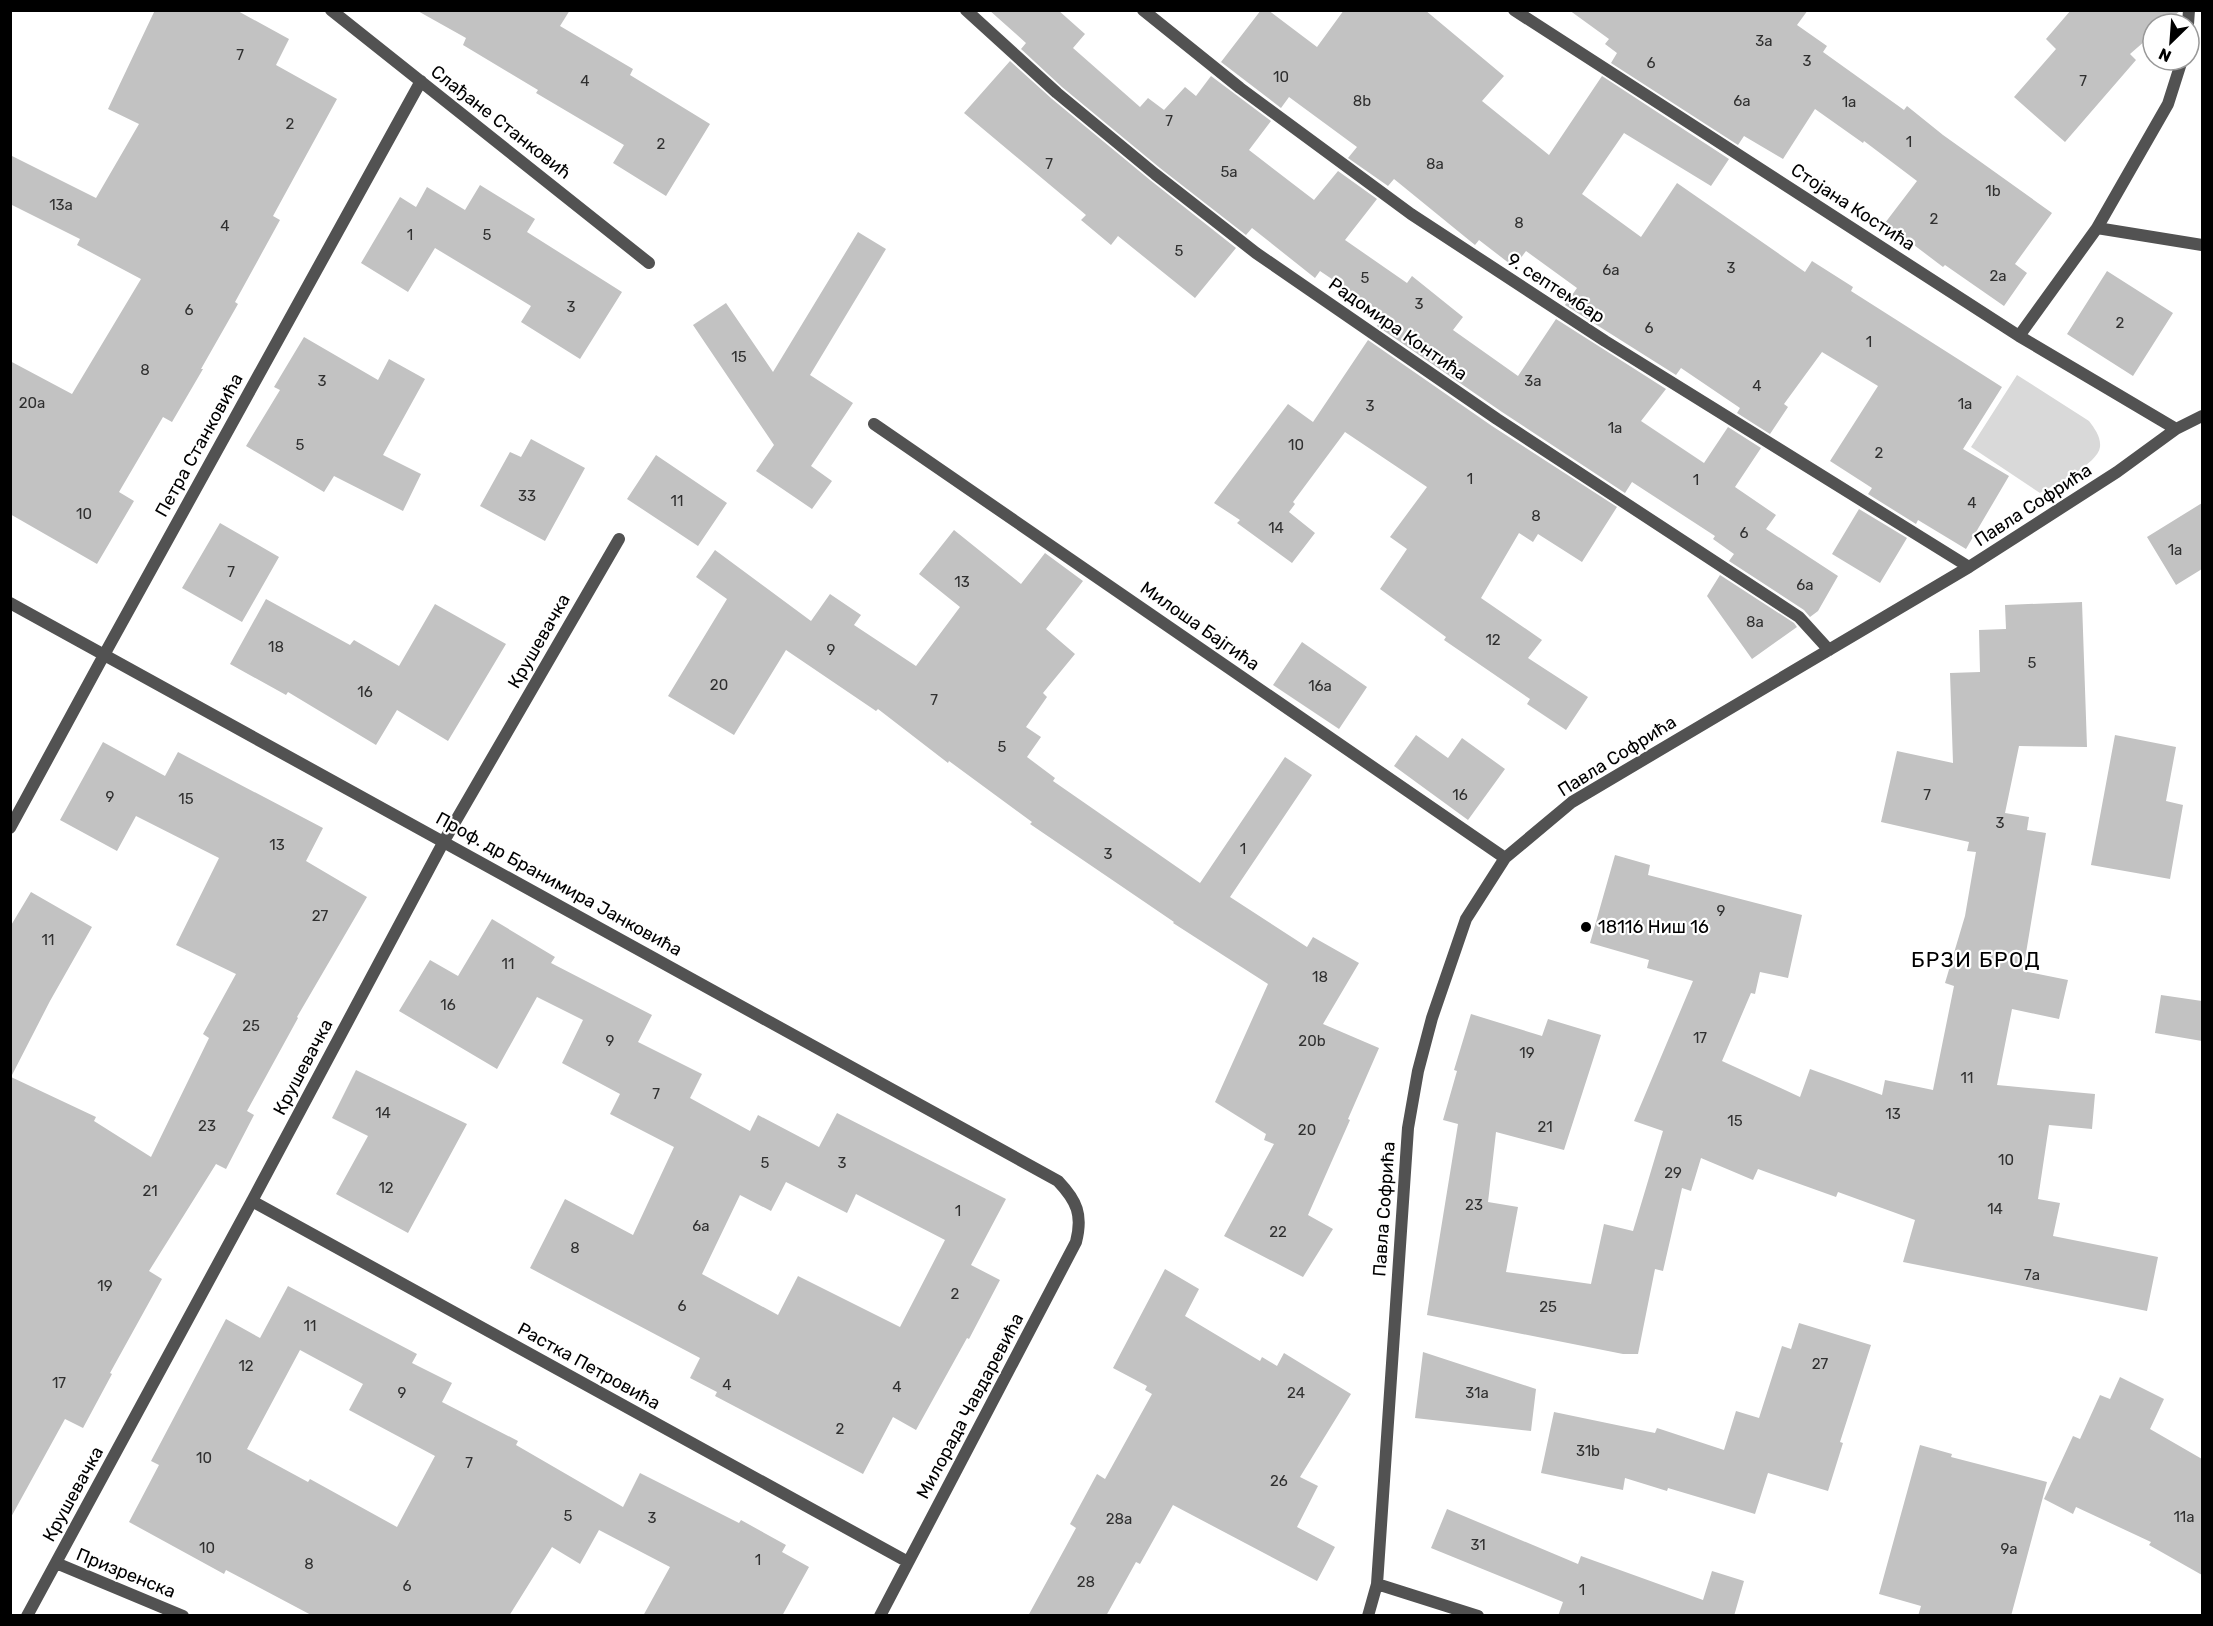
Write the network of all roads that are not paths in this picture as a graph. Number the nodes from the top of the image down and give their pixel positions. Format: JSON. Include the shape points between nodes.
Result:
{"nodes":[{"id":1,"x":331,"y":10,"type":"edge"},
{"id":2,"x":966,"y":10,"type":"edge"},
{"id":3,"x":1143,"y":10,"type":"edge"},
{"id":4,"x":1514,"y":10,"type":"edge"},
{"id":5,"x":2178,"y":72,"type":"edge"},
{"id":6,"x":421,"y":81,"type":"junction"},
{"id":7,"x":2097,"y":228,"type":"junction"},
{"id":8,"x":2202,"y":245,"type":"edge"},
{"id":9,"x":649,"y":263,"type":"dead end"},
{"id":10,"x":2019,"y":336,"type":"junction"},
{"id":11,"x":2202,"y":416,"type":"edge"},
{"id":12,"x":874,"y":424,"type":"dead end"},
{"id":13,"x":2176,"y":429,"type":"junction"},
{"id":14,"x":620,"y":539,"type":"dead end"},
{"id":15,"x":1969,"y":567,"type":"junction"},
{"id":16,"x":10,"y":603,"type":"edge"},
{"id":17,"x":1829,"y":650,"type":"junction"},
{"id":18,"x":104,"y":655,"type":"junction"},
{"id":19,"x":10,"y":828,"type":"edge"},
{"id":20,"x":444,"y":841,"type":"junction"},
{"id":21,"x":1506,"y":858,"type":"junction"},
{"id":22,"x":252,"y":1201,"type":"junction"},
{"id":23,"x":1077,"y":1210,"type":"joint"},
{"id":24,"x":908,"y":1562,"type":"junction"},
{"id":25,"x":56,"y":1563,"type":"junction"},
{"id":26,"x":1377,"y":1584,"type":"junction"},
{"id":27,"x":27,"y":1616,"type":"edge"},
{"id":28,"x":183,"y":1616,"type":"edge"},
{"id":29,"x":880,"y":1616,"type":"edge"},
{"id":30,"x":1368,"y":1616,"type":"edge"},
{"id":31,"x":1478,"y":1616,"type":"edge"}],
"edges":[{"from":1,"to":6,"type":"street","name":"Слађане Станковић"},
{"from":2,"to":17,"type":"street","name":"Радомира Контића","via":[[1066,100],[1256,253],[1497,419],[1799,617]]},
{"from":3,"to":15,"type":"street","name":"9. септембар","via":[[1240,88],[1411,214],[1605,341]]},
{"from":4,"to":10,"type":"street","name":"Стојана Костића"},
{"from":5,"to":7,"type":"street","via":[[2168,104]]},
{"from":6,"to":9,"type":"street","name":"Слађане Станковић"},
{"from":6,"to":18,"type":"street","name":"Петра Станковића"},
{"from":7,"to":8,"type":"street"},
{"from":7,"to":10,"type":"street"},
{"from":10,"to":13,"type":"street","name":"Стојана Костића"},
{"from":11,"to":13,"type":"street","name":"Павла Софрића"},
{"from":12,"to":21,"type":"street","name":"Милоша Бајгића"},
{"from":13,"to":15,"type":"street","name":"Павла Софрића","via":[[2117,472]]},
{"from":14,"to":20,"type":"street","name":"Крушевачка"},
{"from":15,"to":17,"type":"street","name":"Павла Софрића"},
{"from":16,"to":18,"type":"street","name":"Проф. др Бранимира Јанковића"},
{"from":17,"to":21,"type":"street","name":"Павла Софрића","via":[[1572,802]]},
{"from":18,"to":19,"type":"street","name":"Петра Станковића"},
{"from":18,"to":20,"type":"street","name":"Проф. др Бранимира Јанковића"},
{"from":20,"to":22,"type":"street","name":"Крушевачка"},
{"from":20,"to":23,"type":"street","name":"Проф. др Бранимира Јанковића","via":[[1058,1181],[1072,1196]]},
{"from":21,"to":26,"type":"street","name":"Павла Софрића","via":[[1466,919],[1418,1071],[1408,1128]]},
{"from":22,"to":24,"type":"street","name":"Растка Петровића"},
{"from":22,"to":25,"type":"street","name":"Крушевачка"},
{"from":23,"to":24,"type":"street","name":"Милорада Чавдаревића","via":[[1080,1228],[1076,1242]]},
{"from":24,"to":29,"type":"street","name":"Милорада Чавдаревића"},
{"from":25,"to":27,"type":"street","name":"Крушевачка"},
{"from":25,"to":28,"type":"street","name":"Призренска"},
{"from":26,"to":30,"type":"street","name":"Павла Софрића"},
{"from":26,"to":31,"type":"street"}]}
